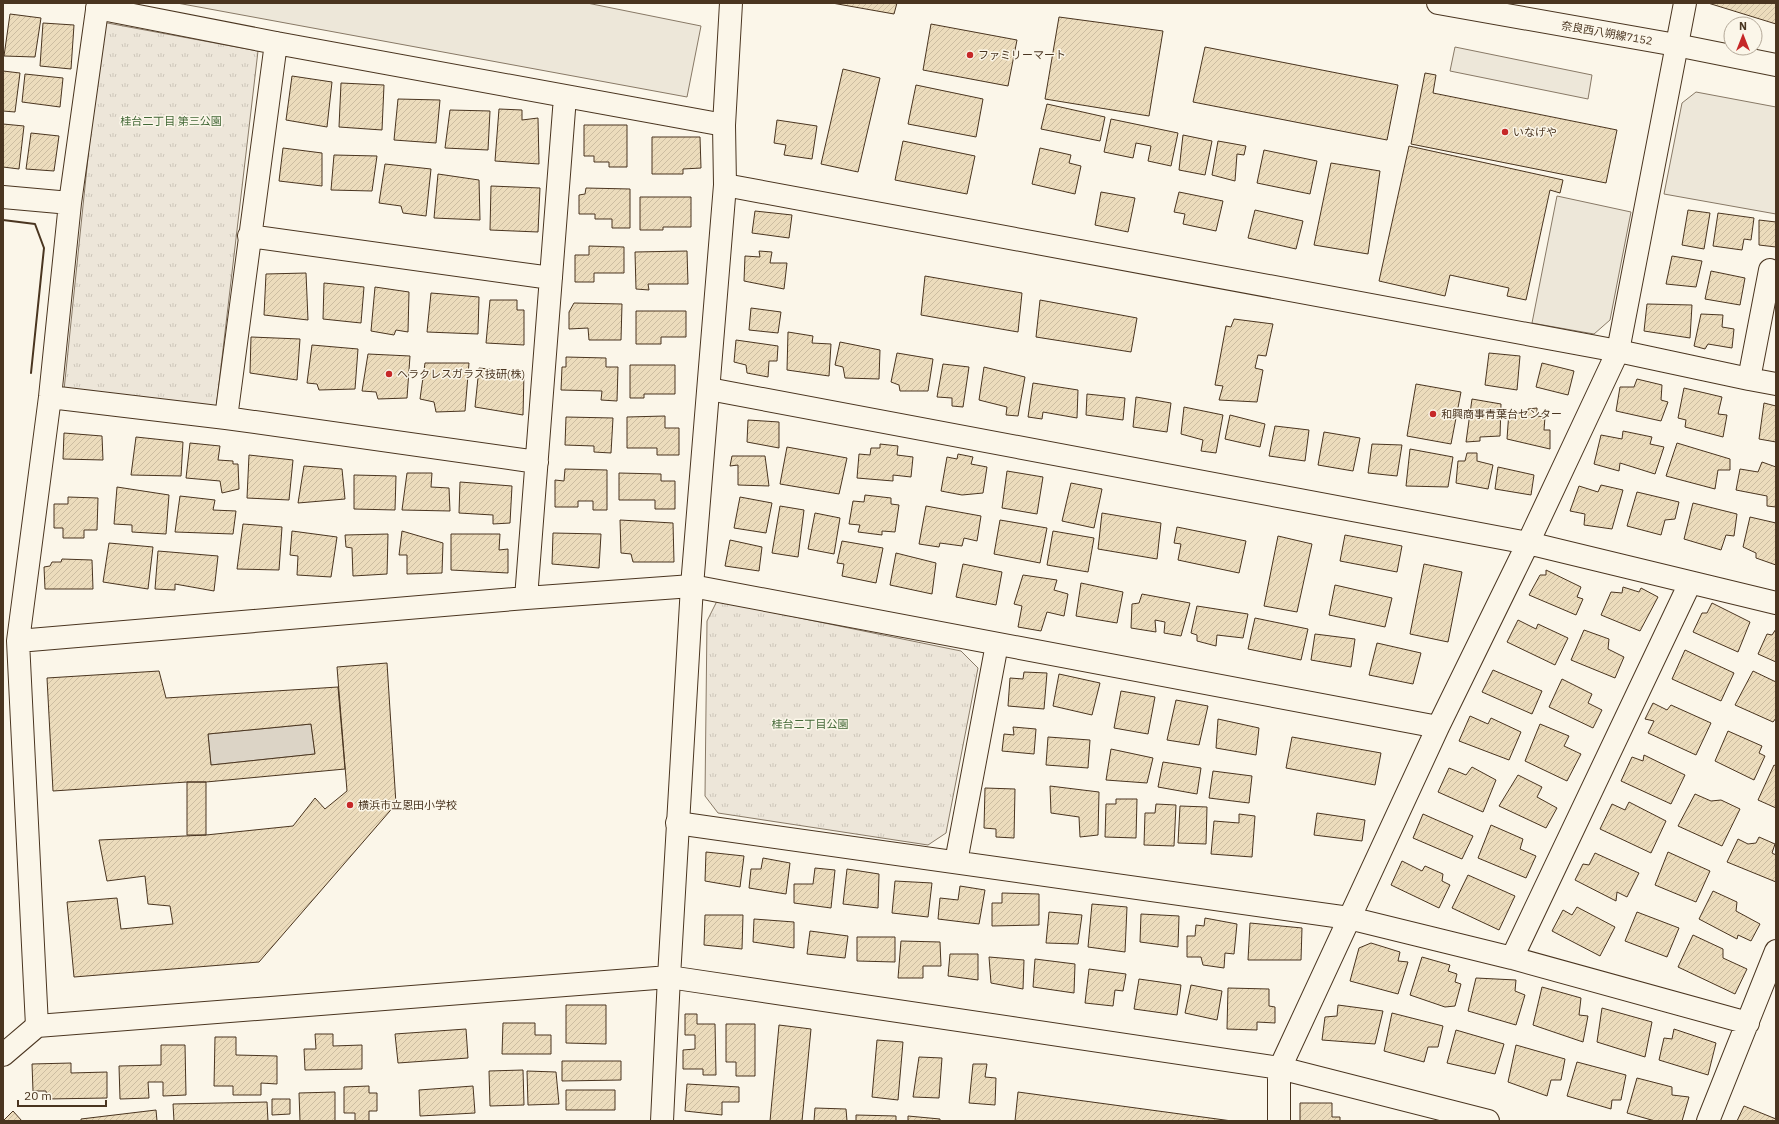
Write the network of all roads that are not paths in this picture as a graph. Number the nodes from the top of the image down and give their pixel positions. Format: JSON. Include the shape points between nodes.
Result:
{"nodes":[{"id":1,"x":730,"y":3,"type":"edge"},
{"id":2,"x":1438,"y":3,"type":"edge"},
{"id":3,"x":1685,"y":3,"type":"edge"},
{"id":4,"x":97,"y":4,"type":"edge"},
{"id":5,"x":276,"y":43,"type":"junction"},
{"id":6,"x":1676,"y":45,"type":"junction"},
{"id":7,"x":1776,"y":65,"type":"edge"},
{"id":8,"x":565,"y":97,"type":"junction"},
{"id":9,"x":724,"y":125,"type":"junction"},
{"id":10,"x":725,"y":185,"type":"junction"},
{"id":11,"x":3,"y":197,"type":"edge"},
{"id":12,"x":70,"y":203,"type":"junction"},
{"id":13,"x":249,"y":236,"type":"junction"},
{"id":14,"x":1770,"y":270,"type":"dead end"},
{"id":15,"x":551,"y":278,"type":"junction"},
{"id":16,"x":1618,"y":351,"type":"junction"},
{"id":17,"x":1749,"y":380,"type":"junction"},
{"id":18,"x":1776,"y":384,"type":"edge"},
{"id":19,"x":709,"y":389,"type":"junction"},
{"id":20,"x":50,"y":398,"type":"junction"},
{"id":21,"x":226,"y":418,"type":"junction"},
{"id":22,"x":537,"y":462,"type":"junction"},
{"id":23,"x":1528,"y":542,"type":"junction"},
{"id":24,"x":1690,"y":583,"type":"junction"},
{"id":25,"x":692,"y":586,"type":"junction"},
{"id":26,"x":526,"y":598,"type":"junction"},
{"id":27,"x":1776,"y":603,"type":"edge"},
{"id":28,"x":18,"y":641,"type":"junction"},
{"id":29,"x":997,"y":644,"type":"junction"},
{"id":30,"x":1438,"y":727,"type":"junction"},
{"id":31,"x":677,"y":823,"type":"junction"},
{"id":32,"x":956,"y":862,"type":"junction"},
{"id":33,"x":1349,"y":918,"type":"junction"},
{"id":34,"x":1776,"y":951,"type":"edge"},
{"id":35,"x":1512,"y":958,"type":"junction"},
{"id":36,"x":669,"y":977,"type":"junction"},
{"id":37,"x":1748,"y":1022,"type":"junction"},
{"id":38,"x":37,"y":1026,"type":"junction"},
{"id":39,"x":3,"y":1055,"type":"edge"},
{"id":40,"x":1280,"y":1068,"type":"junction"},
{"id":41,"x":1444,"y":1115,"type":"edge"},
{"id":42,"x":662,"y":1121,"type":"edge"},
{"id":43,"x":1279,"y":1121,"type":"edge"},
{"id":44,"x":1488,"y":1121,"type":"edge"},
{"id":45,"x":1708,"y":1121,"type":"edge"}],
"edges":[{"from":1,"to":9,"type":"street"},
{"from":2,"to":6,"type":"street","name":"奈良西八朔線7152"},
{"from":3,"to":6,"type":"street"},
{"from":4,"to":5,"type":"street"},
{"from":4,"to":12,"type":"street"},
{"from":5,"to":8,"type":"street"},
{"from":5,"to":13,"type":"street"},
{"from":6,"to":7,"type":"street","name":"奈良西八朔線7152"},
{"from":6,"to":16,"type":"street"},
{"from":8,"to":9,"type":"street"},
{"from":8,"to":15,"type":"street"},
{"from":9,"to":10,"type":"street"},
{"from":10,"to":16,"type":"street"},
{"from":10,"to":19,"type":"street"},
{"from":11,"to":12,"type":"street"},
{"from":12,"to":20,"type":"street"},
{"from":13,"to":15,"type":"street"},
{"from":13,"to":21,"type":"street"},
{"from":14,"to":17,"type":"street"},
{"from":15,"to":22,"type":"street"},
{"from":16,"to":17,"type":"street"},
{"from":16,"to":23,"type":"street"},
{"from":17,"to":18,"type":"street"},
{"from":19,"to":23,"type":"street"},
{"from":19,"to":25,"type":"street"},
{"from":20,"to":21,"type":"street"},
{"from":20,"to":28,"type":"street"},
{"from":21,"to":22,"type":"street"},
{"from":22,"to":26,"type":"street"},
{"from":23,"to":24,"type":"street"},
{"from":23,"to":30,"type":"street"},
{"from":24,"to":27,"type":"street"},
{"from":24,"to":35,"type":"street"},
{"from":25,"to":26,"type":"street"},
{"from":25,"to":29,"type":"street"},
{"from":25,"to":31,"type":"street"},
{"from":26,"to":28,"type":"street"},
{"from":28,"to":38,"type":"street"},
{"from":29,"to":30,"type":"street"},
{"from":29,"to":32,"type":"street"},
{"from":30,"to":33,"type":"street"},
{"from":31,"to":32,"type":"street"},
{"from":31,"to":36,"type":"street"},
{"from":32,"to":33,"type":"street"},
{"from":33,"to":35,"type":"street"},
{"from":33,"to":40,"type":"street"},
{"from":34,"to":37,"type":"street"},
{"from":35,"to":37,"type":"street"},
{"from":36,"to":38,"type":"street"},
{"from":36,"to":40,"type":"street"},
{"from":36,"to":42,"type":"street"},
{"from":37,"to":45,"type":"street"},
{"from":38,"to":39,"type":"street"},
{"from":40,"to":41,"type":"street"},
{"from":40,"to":43,"type":"street"},
{"from":41,"to":44,"type":"street"}]}
